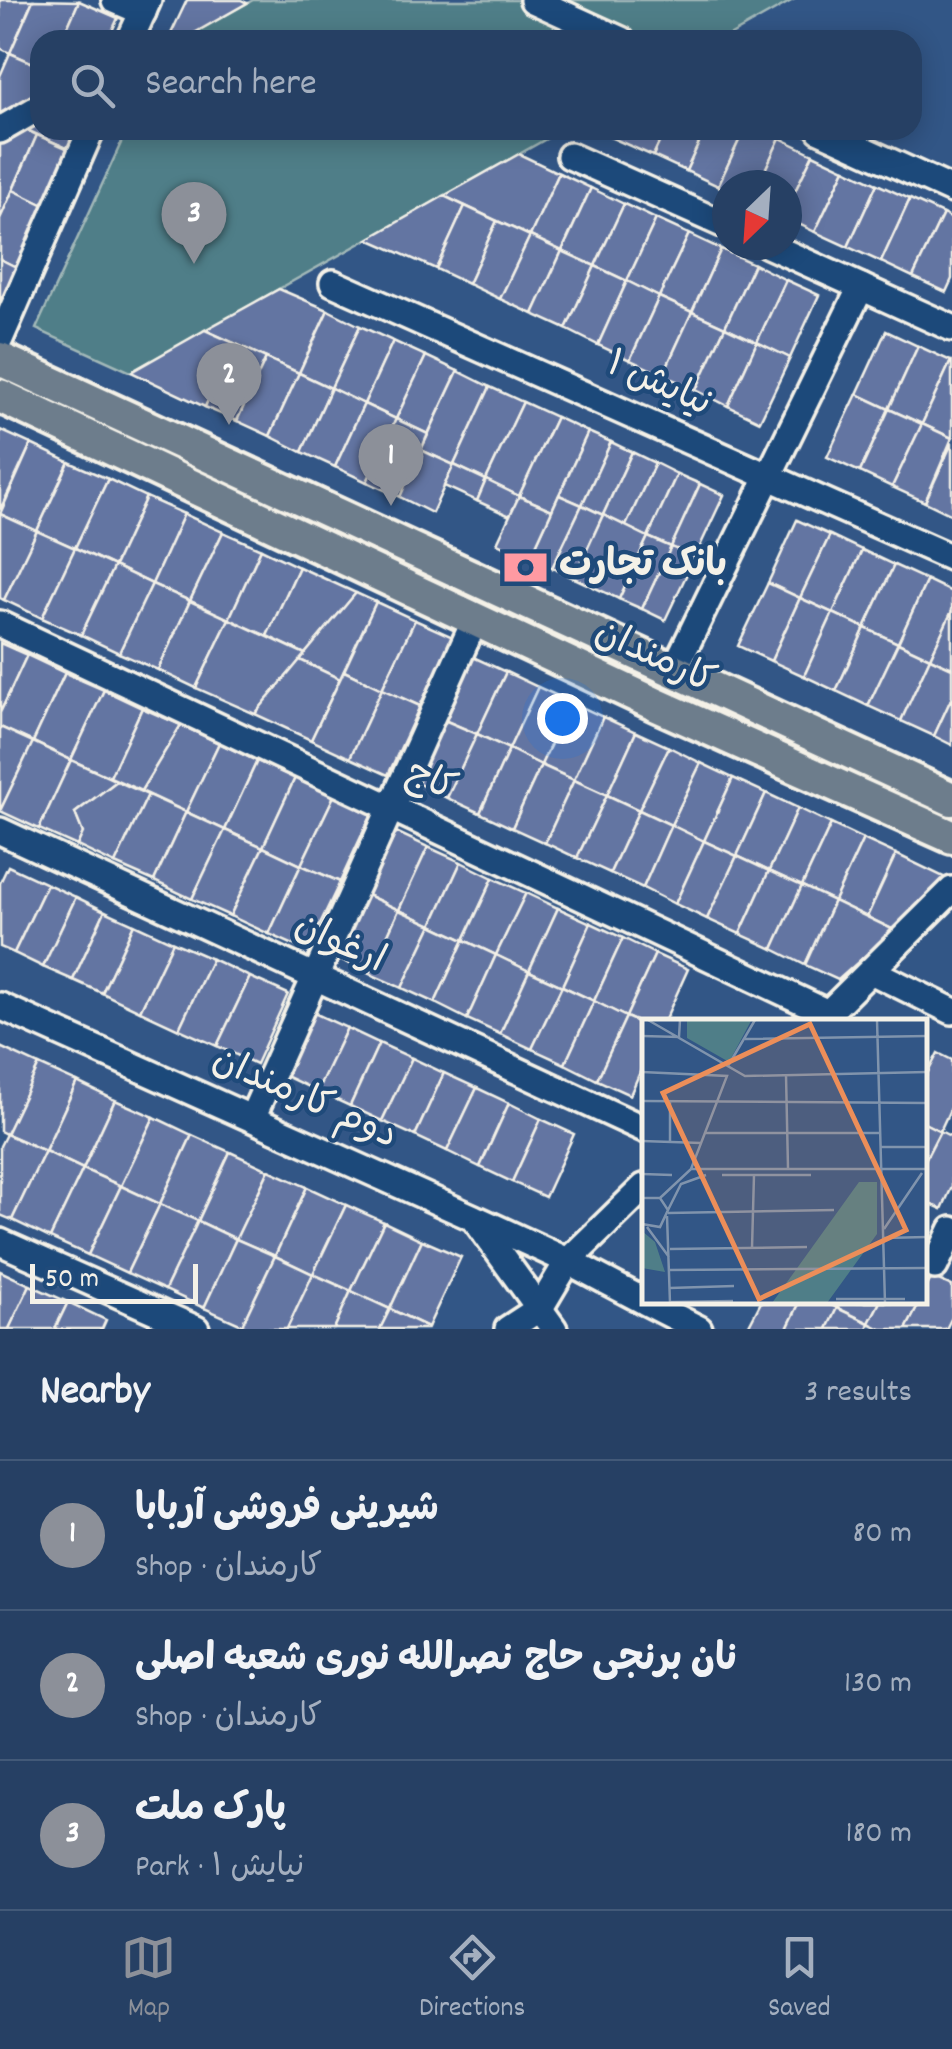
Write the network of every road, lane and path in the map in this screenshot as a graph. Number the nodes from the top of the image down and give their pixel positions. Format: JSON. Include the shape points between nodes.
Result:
{"nodes":[{"id":1,"x":116,"y":0,"type":"edge"},
{"id":2,"x":533,"y":0,"type":"edge"},
{"id":3,"x":145,"y":6,"type":"edge"},
{"id":4,"x":134,"y":30,"type":"edge"},
{"id":5,"x":600,"y":30,"type":"edge"},
{"id":6,"x":30,"y":113,"type":"edge"},
{"id":7,"x":0,"y":130,"type":"edge"},
{"id":8,"x":87,"y":140,"type":"edge"},
{"id":9,"x":842,"y":140,"type":"edge"},
{"id":10,"x":570,"y":156,"type":"dead end"},
{"id":11,"x":952,"y":190,"type":"edge"},
{"id":12,"x":712,"y":219,"type":"edge"},
{"id":13,"x":801,"y":260,"type":"edge"},
{"id":14,"x":333,"y":283,"type":"dead end"},
{"id":15,"x":861,"y":287,"type":"junction"},
{"id":16,"x":952,"y":328,"type":"edge"},
{"id":17,"x":0,"y":339,"type":"edge"},
{"id":18,"x":0,"y":358,"type":"edge"},
{"id":19,"x":0,"y":396,"type":"edge"},
{"id":20,"x":768,"y":476,"type":"junction"},
{"id":21,"x":952,"y":558,"type":"edge"},
{"id":22,"x":475,"y":620,"type":"junction"},
{"id":23,"x":0,"y":624,"type":"edge"},
{"id":24,"x":672,"y":672,"type":"junction"},
{"id":25,"x":658,"y":706,"type":"junction"},
{"id":26,"x":952,"y":799,"type":"edge"},
{"id":27,"x":391,"y":806,"type":"junction"},
{"id":28,"x":0,"y":832,"type":"edge"},
{"id":29,"x":952,"y":837,"type":"edge"},
{"id":30,"x":952,"y":890,"type":"edge"},
{"id":31,"x":871,"y":972,"type":"junction"},
{"id":32,"x":316,"y":976,"type":"junction"},
{"id":33,"x":0,"y":1006,"type":"edge"},
{"id":34,"x":952,"y":1012,"type":"edge"},
{"id":35,"x":823,"y":1017,"type":"edge"},
{"id":36,"x":252,"y":1118,"type":"junction"},
{"id":37,"x":642,"y":1129,"type":"edge"},
{"id":38,"x":642,"y":1189,"type":"edge"},
{"id":39,"x":474,"y":1218,"type":"junction"},
{"id":40,"x":952,"y":1230,"type":"edge"},
{"id":41,"x":0,"y":1242,"type":"edge"},
{"id":42,"x":568,"y":1261,"type":"junction"},
{"id":43,"x":937,"y":1267,"type":"edge"},
{"id":44,"x":642,"y":1299,"type":"edge"},
{"id":45,"x":651,"y":1304,"type":"edge"},
{"id":46,"x":547,"y":1319,"type":"edge"},
{"id":47,"x":196,"y":1329,"type":"edge"},
{"id":48,"x":508,"y":1329,"type":"edge"},
{"id":49,"x":698,"y":1329,"type":"edge"}],
"edges":[{"from":1,"to":3,"type":"street"},
{"from":2,"to":5,"type":"street"},
{"from":3,"to":4,"type":"street"},
{"from":6,"to":7,"type":"street"},
{"from":8,"to":17,"type":"street"},
{"from":9,"to":11,"type":"street"},
{"from":10,"to":12,"type":"street"},
{"from":13,"to":15,"type":"street"},
{"from":14,"to":20,"type":"street","name":"نیایش ۱"},
{"from":15,"to":16,"type":"street"},
{"from":15,"to":20,"type":"street"},
{"from":18,"to":24,"type":"main road","name":"کارمندان"},
{"from":19,"to":22,"type":"main road","name":"کارمندان"},
{"from":20,"to":21,"type":"street","name":"نیایش ۱"},
{"from":20,"to":24,"type":"street"},
{"from":22,"to":25,"type":"main road","name":"کارمندان"},
{"from":22,"to":27,"type":"street"},
{"from":23,"to":27,"type":"street","name":"کاج"},
{"from":24,"to":25,"type":"main road"},
{"from":24,"to":26,"type":"main road","name":"کارمندان"},
{"from":25,"to":29,"type":"main road","name":"کارمندان"},
{"from":27,"to":32,"type":"street"},
{"from":27,"to":35,"type":"street","name":"کاج"},
{"from":28,"to":32,"type":"street","name":"ارغوان"},
{"from":30,"to":31,"type":"street"},
{"from":31,"to":34,"type":"street"},
{"from":31,"to":35,"type":"street"},
{"from":32,"to":36,"type":"street"},
{"from":32,"to":37,"type":"street","name":"ارغوان"},
{"from":33,"to":36,"type":"street","name":"دوم کارمندان"},
{"from":36,"to":39,"type":"street","name":"دوم کارمندان"},
{"from":38,"to":42,"type":"street"},
{"from":39,"to":42,"type":"street"},
{"from":39,"to":46,"type":"street","name":"دوم کارمندان"},
{"from":40,"to":43,"type":"street"},
{"from":41,"to":47,"type":"street"},
{"from":42,"to":44,"type":"street"},
{"from":42,"to":46,"type":"street"},
{"from":45,"to":49,"type":"street"},
{"from":46,"to":48,"type":"street"}]}
